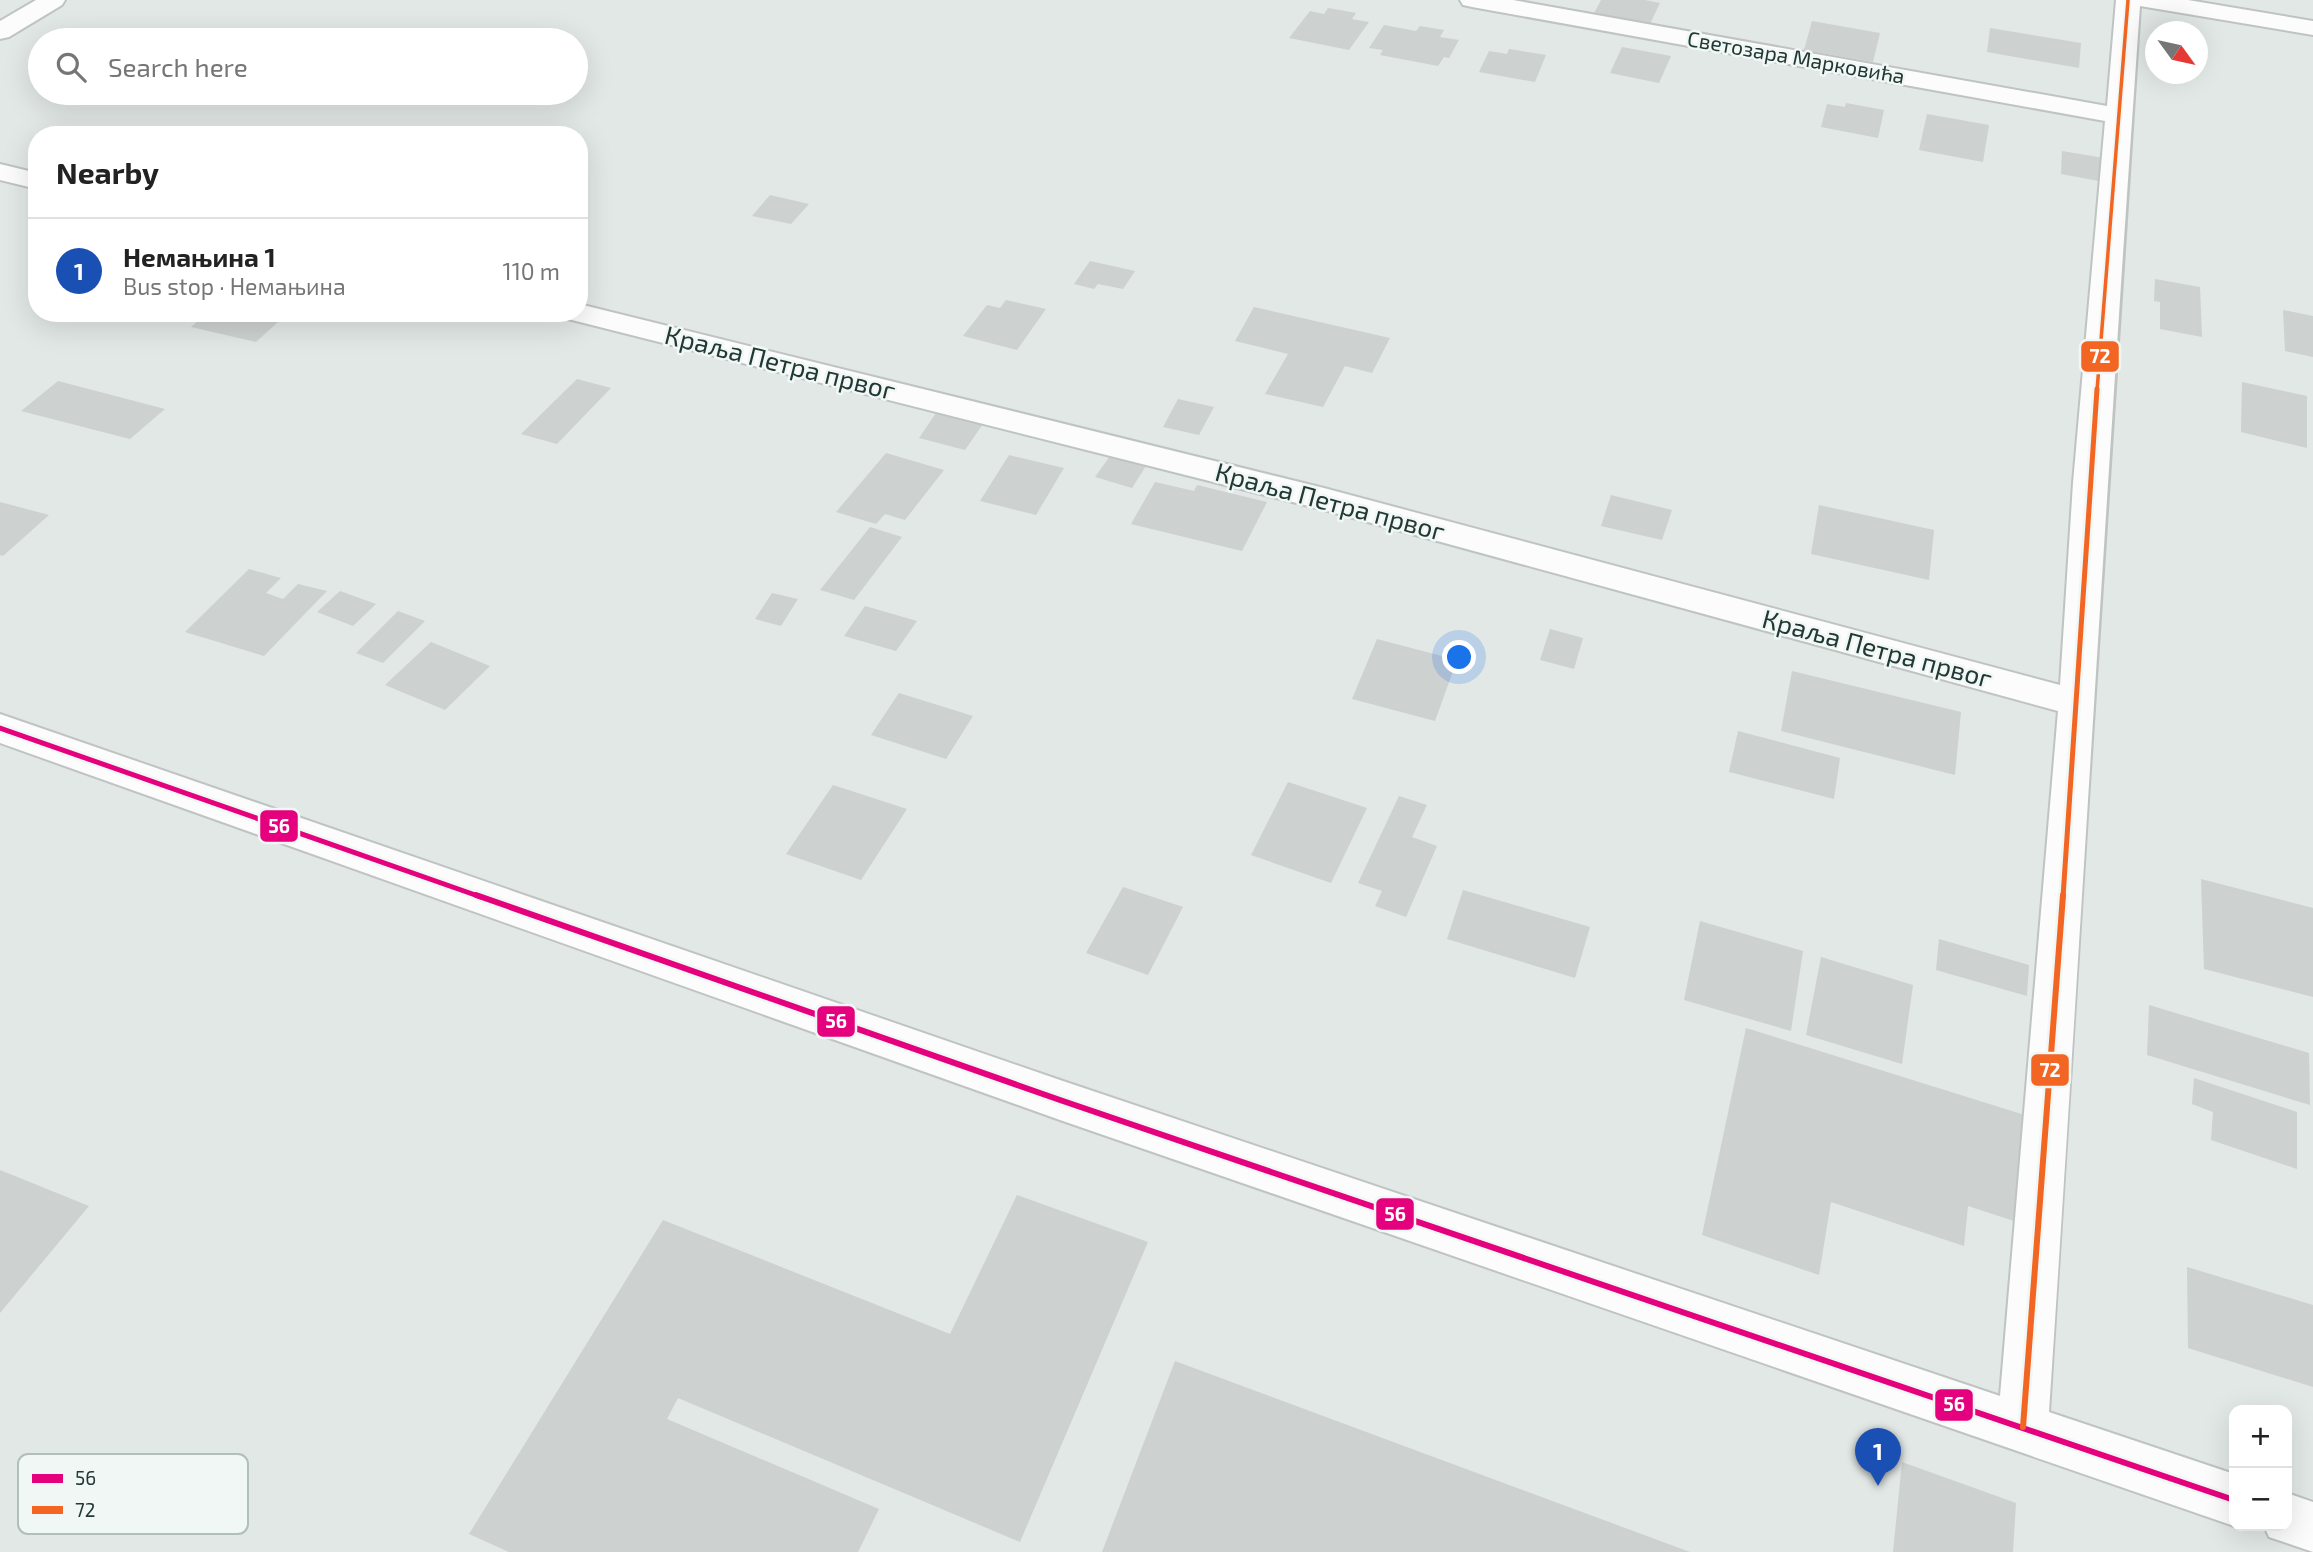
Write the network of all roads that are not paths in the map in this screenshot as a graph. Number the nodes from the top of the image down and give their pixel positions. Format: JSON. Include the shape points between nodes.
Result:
{"nodes":[{"id":1,"x":53,"y":0,"type":"edge"},
{"id":2,"x":1472,"y":0,"type":"edge"},
{"id":3,"x":2128,"y":0,"type":"edge"},
{"id":4,"x":2144,"y":0,"type":"edge"},
{"id":5,"x":2313,"y":28,"type":"edge"},
{"id":6,"x":0,"y":32,"type":"edge"},
{"id":7,"x":2120,"y":116,"type":"junction"},
{"id":8,"x":0,"y":172,"type":"edge"},
{"id":9,"x":28,"y":179,"type":"edge"},
{"id":10,"x":588,"y":315,"type":"edge"},
{"id":11,"x":2077,"y":703,"type":"junction"},
{"id":12,"x":0,"y":728,"type":"edge"},
{"id":13,"x":2023,"y":1427,"type":"junction"},
{"id":14,"x":2229,"y":1498,"type":"edge"},
{"id":15,"x":2292,"y":1520,"type":"edge"},
{"id":16,"x":2313,"y":1528,"type":"edge"}],
"edges":[{"from":1,"to":6,"type":"street"},
{"from":2,"to":7,"type":"street","name":"Светозара Марковића"},
{"from":3,"to":7,"type":"street"},
{"from":4,"to":5,"type":"street"},
{"from":7,"to":11,"type":"street"},
{"from":8,"to":9,"type":"street"},
{"from":10,"to":11,"type":"street","name":"Краља Петра првог","via":[[1324,499]]},
{"from":11,"to":13,"type":"street"},
{"from":12,"to":13,"type":"street","via":[[1060,1100]]},
{"from":13,"to":14,"type":"street"},
{"from":15,"to":16,"type":"street"}]}
